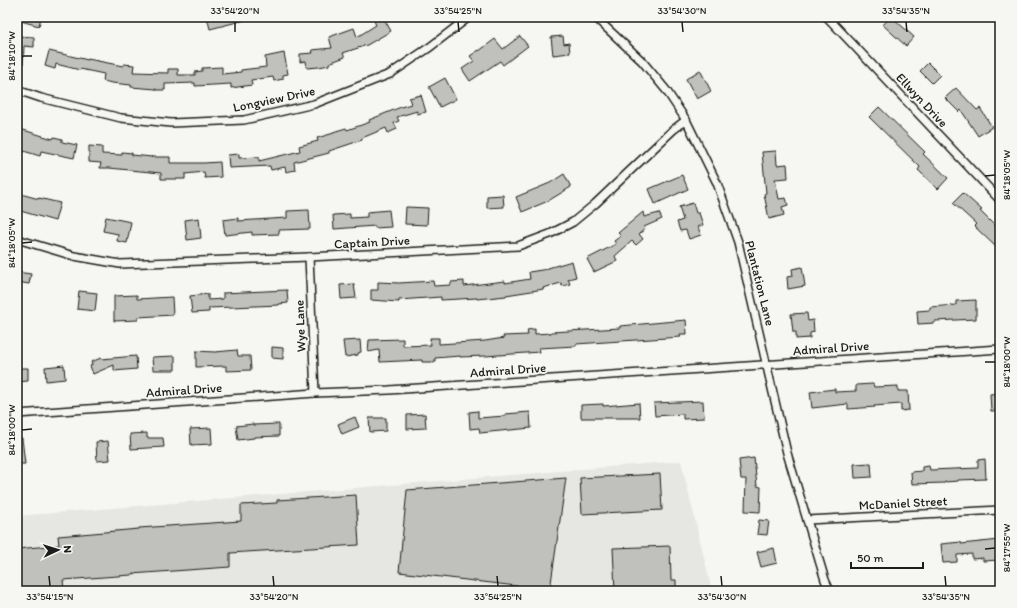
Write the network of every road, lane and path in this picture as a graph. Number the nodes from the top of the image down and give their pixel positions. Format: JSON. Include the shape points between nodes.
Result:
{"nodes":[{"id":1,"x":469,"y":17,"type":"edge"},
{"id":2,"x":595,"y":17,"type":"edge"},
{"id":3,"x":827,"y":17,"type":"edge"},
{"id":4,"x":17,"y":90,"type":"edge"},
{"id":5,"x":686,"y":120,"type":"junction"},
{"id":6,"x":1000,"y":200,"type":"edge"},
{"id":7,"x":17,"y":239,"type":"edge"},
{"id":8,"x":309,"y":257,"type":"junction"},
{"id":9,"x":1000,"y":349,"type":"edge"},
{"id":10,"x":767,"y":364,"type":"junction"},
{"id":11,"x":315,"y":393,"type":"junction"},
{"id":12,"x":17,"y":414,"type":"edge"},
{"id":13,"x":1000,"y":510,"type":"edge"},
{"id":14,"x":807,"y":520,"type":"junction"},
{"id":15,"x":830,"y":591,"type":"edge"}],
"edges":[{"from":1,"to":4,"type":"street","name":"Longview Drive","via":[[430,48],[390,74],[314,104],[244,120],[171,123],[111,116]]},
{"from":2,"to":5,"type":"street","name":"Plantation Lane","via":[[642,60]]},
{"from":3,"to":6,"type":"street","name":"Ellwyn Drive"},
{"from":5,"to":8,"type":"street","name":"Captain Drive","via":[[573,222],[518,246]]},
{"from":5,"to":10,"type":"street","name":"Plantation Lane","via":[[717,183],[738,242]]},
{"from":7,"to":8,"type":"street","name":"Captain Drive","via":[[74,256],[120,264]]},
{"from":8,"to":11,"type":"street","name":"Wye Lane"},
{"from":9,"to":10,"type":"street","name":"Admiral Drive"},
{"from":10,"to":11,"type":"street","name":"Admiral Drive"},
{"from":10,"to":14,"type":"street","name":"Plantation Lane","via":[[787,453]]},
{"from":11,"to":12,"type":"street","name":"Admiral Drive"},
{"from":13,"to":14,"type":"street","name":"McDaniel Street"},
{"from":14,"to":15,"type":"street","name":"Plantation Lane"}]}
